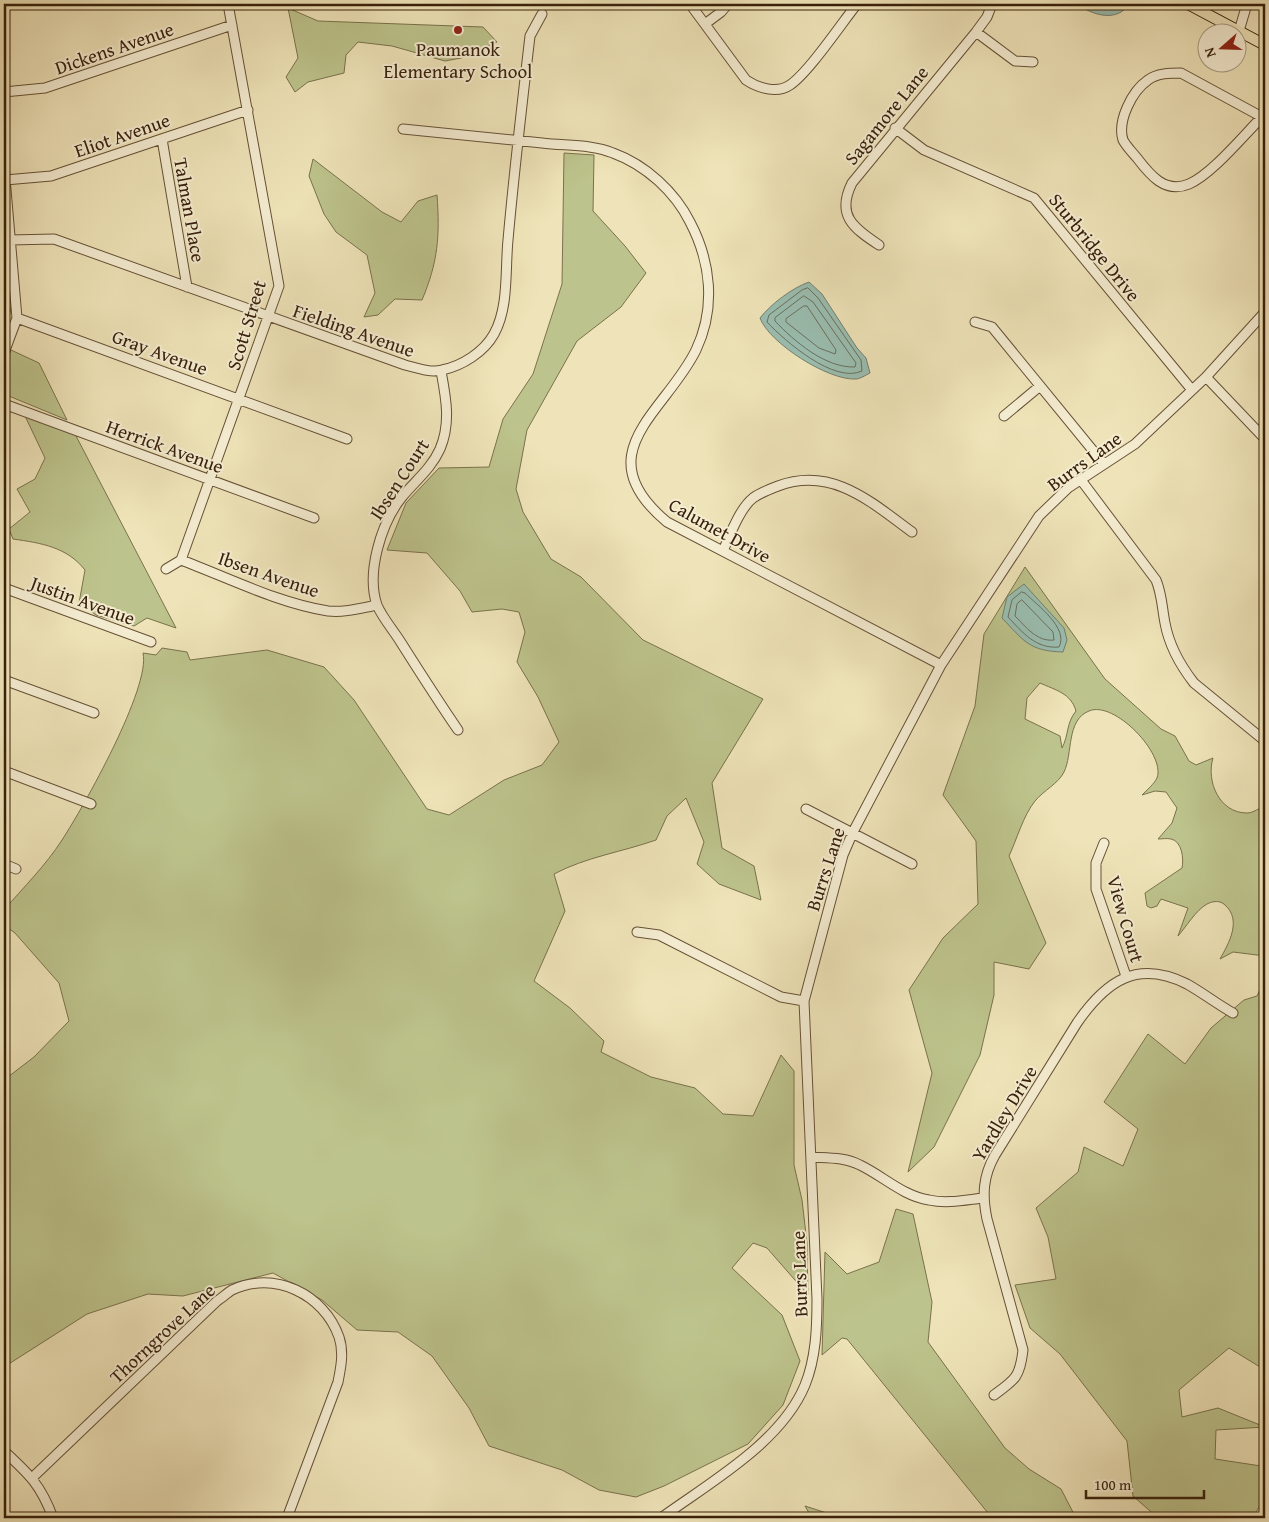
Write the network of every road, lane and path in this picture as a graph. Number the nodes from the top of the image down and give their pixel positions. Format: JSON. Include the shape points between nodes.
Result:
{"nodes":[{"id":1,"x":228,"y":4,"type":"edge"},
{"id":2,"x":690,"y":4,"type":"edge"},
{"id":3,"x":728,"y":4,"type":"edge"},
{"id":4,"x":857,"y":4,"type":"edge"},
{"id":5,"x":992,"y":4,"type":"edge"},
{"id":6,"x":1188,"y":4,"type":"edge"},
{"id":7,"x":1247,"y":4,"type":"edge"},
{"id":8,"x":542,"y":14,"type":"dead end"},
{"id":9,"x":1222,"y":22,"type":"edge"},
{"id":10,"x":1242,"y":22,"type":"edge"},
{"id":11,"x":705,"y":24,"type":"junction"},
{"id":12,"x":232,"y":25,"type":"junction"},
{"id":13,"x":976,"y":32,"type":"junction"},
{"id":14,"x":1246,"y":35,"type":"edge"},
{"id":15,"x":1265,"y":46,"type":"edge"},
{"id":16,"x":1033,"y":62,"type":"dead end"},
{"id":17,"x":4,"y":92,"type":"edge"},
{"id":18,"x":248,"y":110,"type":"junction"},
{"id":19,"x":1263,"y":116,"type":"edge"},
{"id":20,"x":896,"y":128,"type":"junction"},
{"id":21,"x":403,"y":129,"type":"dead end"},
{"id":22,"x":162,"y":139,"type":"junction"},
{"id":23,"x":518,"y":140,"type":"junction"},
{"id":24,"x":4,"y":166,"type":"edge"},
{"id":25,"x":5,"y":180,"type":"junction"},
{"id":26,"x":8,"y":245,"type":"edge"},
{"id":27,"x":879,"y":246,"type":"dead end"},
{"id":28,"x":187,"y":287,"type":"junction"},
{"id":29,"x":1265,"y":312,"type":"edge"},
{"id":30,"x":269,"y":317,"type":"junction"},
{"id":31,"x":17,"y":318,"type":"junction"},
{"id":32,"x":975,"y":322,"type":"dead end"},
{"id":33,"x":4,"y":353,"type":"edge"},
{"id":34,"x":441,"y":371,"type":"junction"},
{"id":35,"x":1206,"y":378,"type":"junction"},
{"id":36,"x":1040,"y":386,"type":"junction"},
{"id":37,"x":1192,"y":390,"type":"junction"},
{"id":38,"x":239,"y":398,"type":"junction"},
{"id":39,"x":4,"y":404,"type":"edge"},
{"id":40,"x":1004,"y":416,"type":"dead end"},
{"id":41,"x":347,"y":439,"type":"dead end"},
{"id":42,"x":1265,"y":439,"type":"edge"},
{"id":43,"x":1104,"y":464,"type":"junction"},
{"id":44,"x":211,"y":480,"type":"junction"},
{"id":45,"x":1081,"y":480,"type":"junction"},
{"id":46,"x":314,"y":518,"type":"dead end"},
{"id":47,"x":912,"y":532,"type":"dead end"},
{"id":48,"x":722,"y":551,"type":"junction"},
{"id":49,"x":182,"y":560,"type":"junction"},
{"id":50,"x":166,"y":569,"type":"dead end"},
{"id":51,"x":4,"y":588,"type":"edge"},
{"id":52,"x":377,"y":605,"type":"junction"},
{"id":53,"x":151,"y":642,"type":"dead end"},
{"id":54,"x":941,"y":665,"type":"junction"},
{"id":55,"x":4,"y":680,"type":"edge"},
{"id":56,"x":94,"y":713,"type":"dead end"},
{"id":57,"x":458,"y":730,"type":"dead end"},
{"id":58,"x":1265,"y":741,"type":"edge"},
{"id":59,"x":4,"y":771,"type":"edge"},
{"id":60,"x":91,"y":804,"type":"dead end"},
{"id":61,"x":806,"y":809,"type":"dead end"},
{"id":62,"x":852,"y":832,"type":"junction"},
{"id":63,"x":1104,"y":843,"type":"dead end"},
{"id":64,"x":4,"y":864,"type":"edge"},
{"id":65,"x":912,"y":864,"type":"dead end"},
{"id":66,"x":16,"y":869,"type":"dead end"},
{"id":67,"x":637,"y":932,"type":"dead end"},
{"id":68,"x":1126,"y":976,"type":"junction"},
{"id":69,"x":804,"y":1001,"type":"junction"},
{"id":70,"x":1233,"y":1013,"type":"dead end"},
{"id":71,"x":811,"y":1157,"type":"junction"},
{"id":72,"x":983,"y":1198,"type":"junction"},
{"id":73,"x":994,"y":1395,"type":"dead end"},
{"id":74,"x":4,"y":1451,"type":"edge"},
{"id":75,"x":33,"y":1477,"type":"junction"},
{"id":76,"x":53,"y":1518,"type":"edge"},
{"id":77,"x":287,"y":1518,"type":"edge"},
{"id":78,"x":661,"y":1518,"type":"edge"}],
"edges":[{"from":1,"to":12,"type":"street","name":"Scott Street"},
{"from":2,"to":11,"type":"street"},
{"from":3,"to":11,"type":"street"},
{"from":4,"to":11,"type":"street","via":[[800,76],[789,86],[774,90],[758,87],[746,80]]},
{"from":5,"to":13,"type":"street","name":"Sagamore Lane"},
{"from":6,"to":9,"type":"main road"},
{"from":7,"to":10,"type":"street"},
{"from":8,"to":23,"type":"street","via":[[530,36]]},
{"from":12,"to":17,"type":"street","name":"Dickens Avenue","via":[[45,88]]},
{"from":12,"to":18,"type":"street","name":"Scott Street"},
{"from":13,"to":16,"type":"street","via":[[1015,61]]},
{"from":13,"to":20,"type":"street","name":"Sagamore Lane"},
{"from":14,"to":15,"type":"main road"},
{"from":18,"to":22,"type":"street","name":"Eliot Avenue"},
{"from":18,"to":30,"type":"street","name":"Scott Street","via":[[279,286]]},
{"from":19,"to":19,"type":"street","via":[[1201,178],[1174,188],[1152,178],[1124,141],[1121,128],[1123,114],[1136,94],[1148,80],[1163,74],[1181,73]]},
{"from":20,"to":27,"type":"street","name":"Sagamore Lane","via":[[846,194],[844,209],[850,222]]},
{"from":20,"to":37,"type":"street","name":"Sturbridge Drive","via":[[924,150],[1034,198]]},
{"from":21,"to":23,"type":"street","name":"Calumet Drive"},
{"from":22,"to":25,"type":"street","name":"Eliot Avenue","via":[[51,176]]},
{"from":22,"to":28,"type":"street","name":"Talman Place"},
{"from":23,"to":34,"type":"street","via":[[499,320],[494,334],[473,356]]},
{"from":23,"to":48,"type":"street","name":"Calumet Drive","via":[[582,146],[614,153],[647,172],[666,188],[686,213],[700,240],[708,277],[709,302],[702,332],[685,368],[636,436],[633,479],[648,506],[667,522]]},
{"from":24,"to":25,"type":"street"},
{"from":25,"to":26,"type":"street"},
{"from":26,"to":28,"type":"street","name":"Fielding Avenue","via":[[54,238]]},
{"from":26,"to":31,"type":"street"},
{"from":28,"to":30,"type":"street","name":"Fielding Avenue"},
{"from":29,"to":35,"type":"street","name":"Burrs Lane"},
{"from":30,"to":34,"type":"street","name":"Fielding Avenue","via":[[405,366]]},
{"from":30,"to":38,"type":"street","name":"Scott Street"},
{"from":31,"to":33,"type":"street"},
{"from":31,"to":38,"type":"street","name":"Gray Avenue"},
{"from":32,"to":36,"type":"street","via":[[992,327]]},
{"from":34,"to":52,"type":"street","name":"Ibsen Court","via":[[447,406],[440,450],[428,469],[402,497],[379,543],[374,580]]},
{"from":35,"to":37,"type":"street","name":"Burrs Lane"},
{"from":35,"to":42,"type":"street"},
{"from":36,"to":40,"type":"street"},
{"from":36,"to":43,"type":"street"},
{"from":37,"to":43,"type":"street","name":"Burrs Lane","via":[[1135,444]]},
{"from":38,"to":41,"type":"street","name":"Gray Avenue"},
{"from":38,"to":44,"type":"street","name":"Scott Street"},
{"from":39,"to":44,"type":"street","name":"Herrick Avenue"},
{"from":43,"to":45,"type":"street","name":"Burrs Lane"},
{"from":44,"to":46,"type":"street","name":"Herrick Avenue"},
{"from":44,"to":49,"type":"street","name":"Scott Street"},
{"from":45,"to":54,"type":"street","name":"Burrs Lane","via":[[1039,516]]},
{"from":45,"to":58,"type":"street","via":[[1156,580],[1167,634],[1185,672]]},
{"from":47,"to":48,"type":"street","via":[[860,495],[826,480],[795,480],[753,498],[737,520]]},
{"from":48,"to":54,"type":"street","name":"Calumet Drive"},
{"from":49,"to":50,"type":"street"},
{"from":49,"to":52,"type":"street","name":"Ibsen Avenue","via":[[320,609],[345,611]]},
{"from":51,"to":53,"type":"street","name":"Justin Avenue"},
{"from":52,"to":57,"type":"street","name":"Ibsen Court"},
{"from":54,"to":62,"type":"street","name":"Burrs Lane"},
{"from":55,"to":56,"type":"street"},
{"from":59,"to":60,"type":"street"},
{"from":61,"to":62,"type":"street"},
{"from":62,"to":65,"type":"street"},
{"from":62,"to":69,"type":"street","name":"Burrs Lane"},
{"from":63,"to":68,"type":"street","name":"View Court","via":[[1096,863],[1096,889]]},
{"from":64,"to":66,"type":"street"},
{"from":67,"to":69,"type":"street","via":[[659,935],[781,997]]},
{"from":68,"to":70,"type":"street","name":"Yardley Drive","via":[[1152,973],[1170,977]]},
{"from":68,"to":72,"type":"street","name":"Yardley Drive","via":[[1091,1002],[1077,1023],[988,1167]]},
{"from":69,"to":71,"type":"street","name":"Burrs Lane"},
{"from":71,"to":72,"type":"street","via":[[860,1164],[907,1193],[928,1200],[944,1202]]},
{"from":71,"to":78,"type":"street","name":"Burrs Lane","via":[[817,1331],[805,1386],[774,1431],[746,1456]]},
{"from":72,"to":73,"type":"street","name":"Yardley Drive","via":[[1023,1350],[1015,1380]]},
{"from":74,"to":75,"type":"street"},
{"from":75,"to":76,"type":"street"},
{"from":75,"to":77,"type":"street","name":"Thorngrove Lane","via":[[217,1301],[232,1290],[272,1282],[312,1298],[339,1337],[342,1361],[338,1382]]}]}
